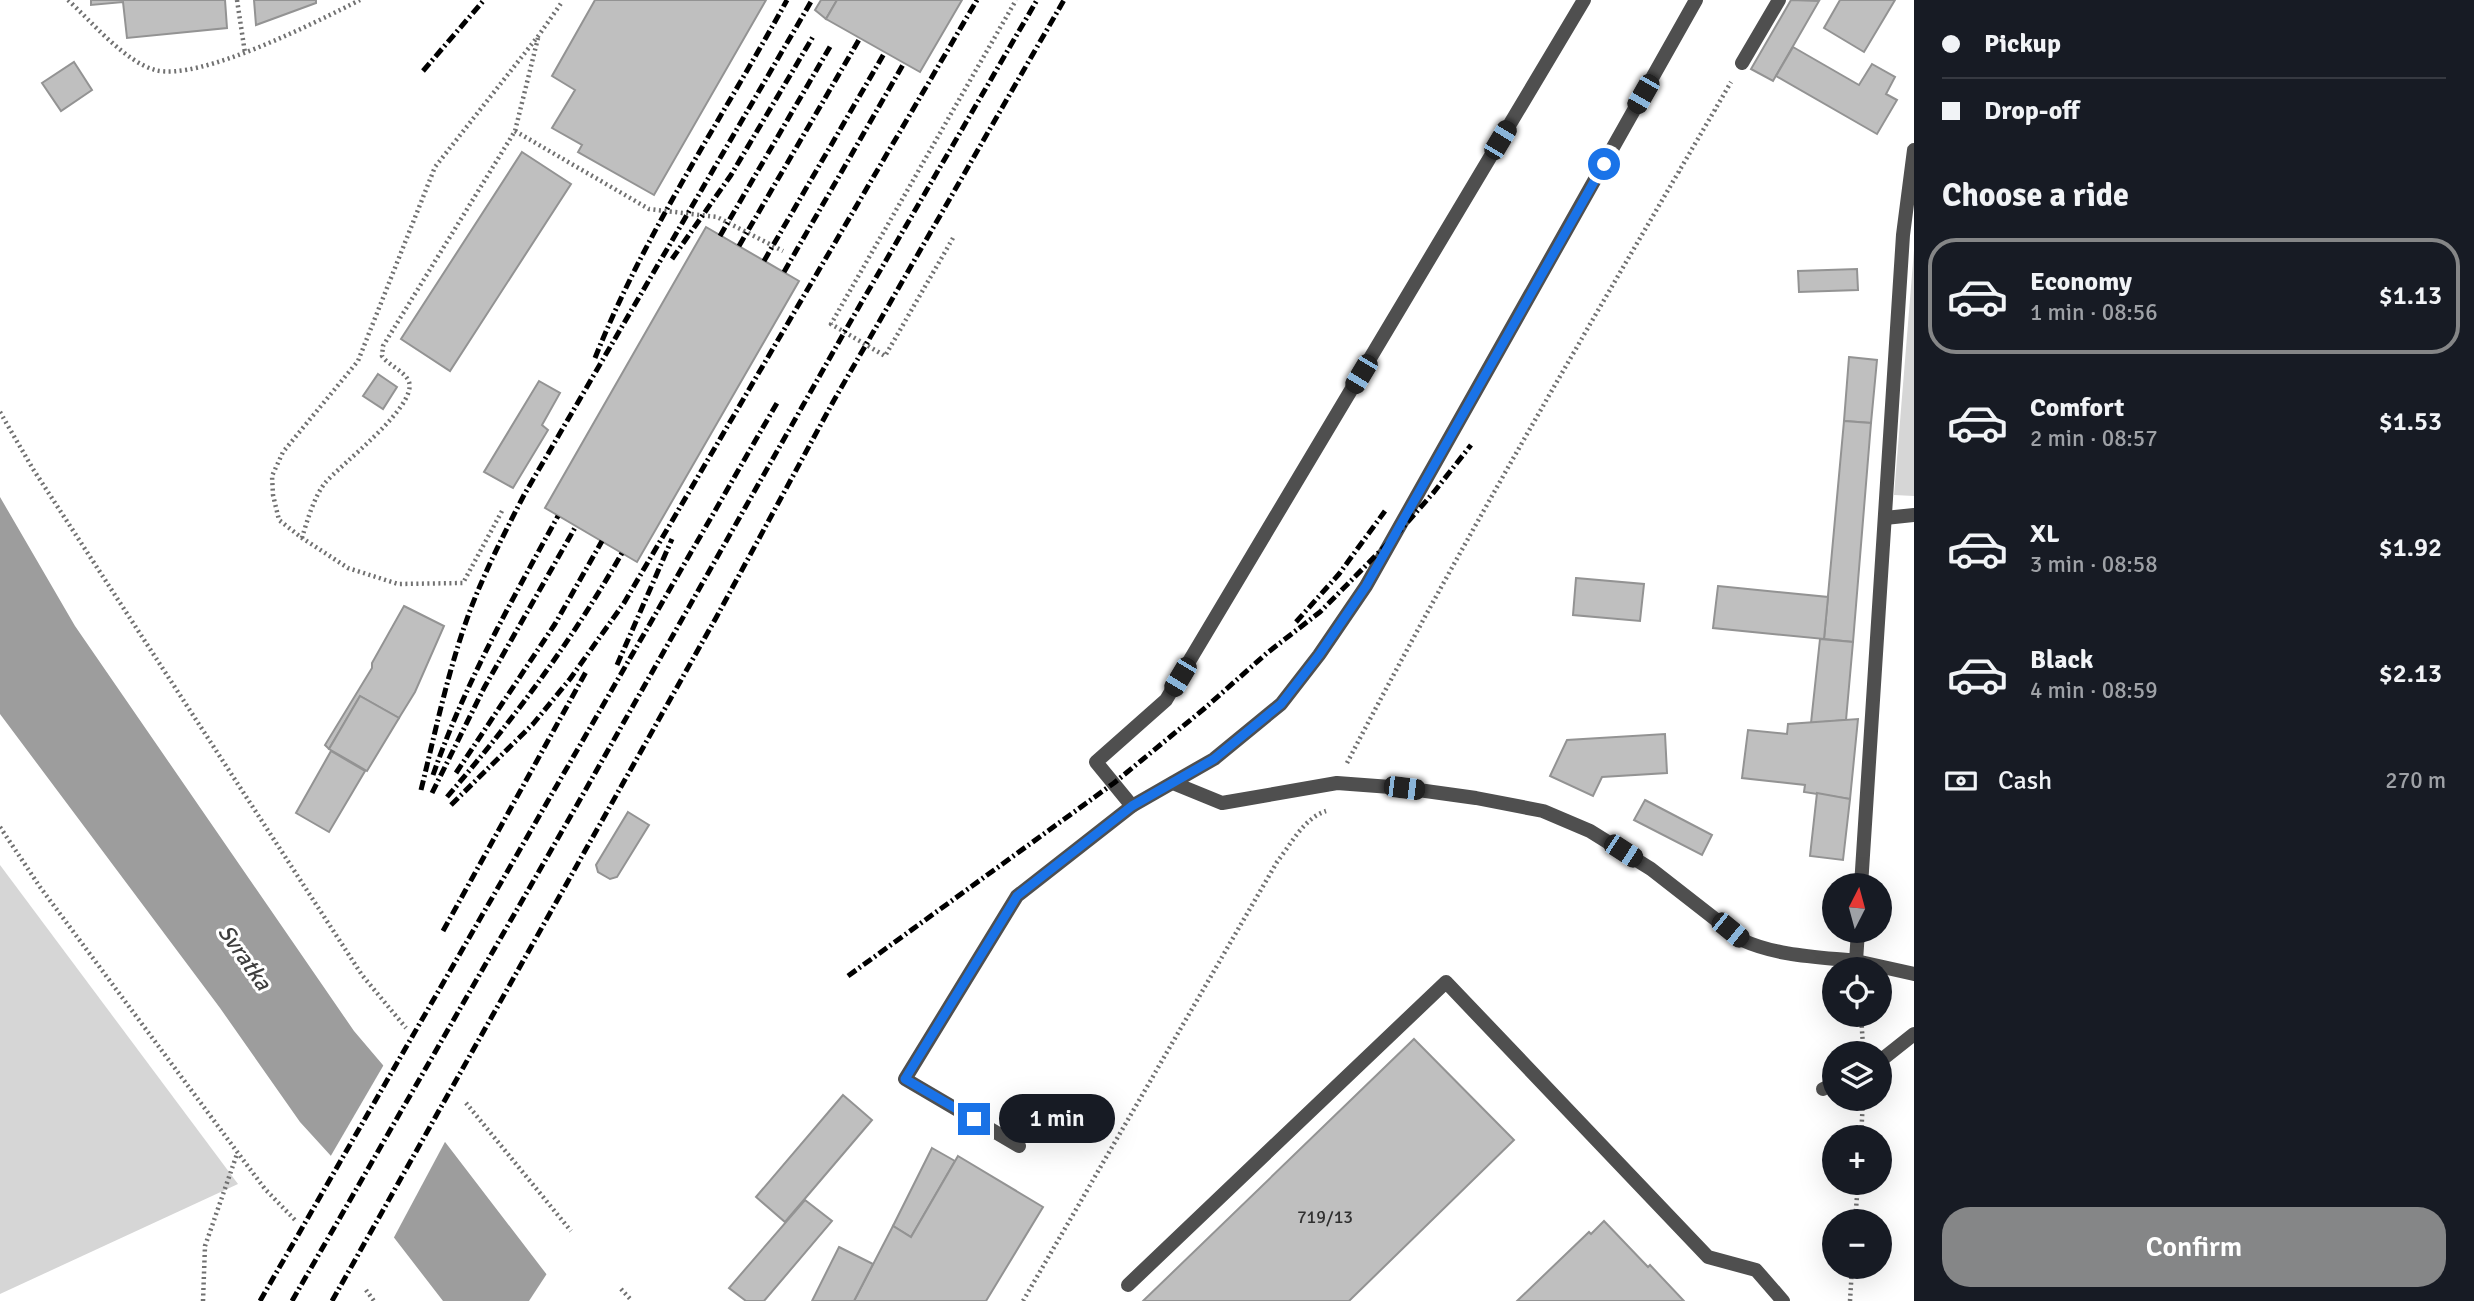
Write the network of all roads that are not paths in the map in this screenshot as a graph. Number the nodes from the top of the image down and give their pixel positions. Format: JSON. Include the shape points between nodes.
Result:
{"nodes":[{"id":1,"x":1584,"y":0,"type":"edge"},
{"id":2,"x":1696,"y":0,"type":"edge"},
{"id":3,"x":1779,"y":0,"type":"edge"},
{"id":4,"x":1742,"y":63,"type":"road end"},
{"id":5,"x":1914,"y":150,"type":"edge"},
{"id":6,"x":1914,"y":515,"type":"edge"},
{"id":7,"x":1885,"y":518,"type":"junction"},
{"id":8,"x":1173,"y":783,"type":"junction"},
{"id":9,"x":1132,"y":806,"type":"junction"},
{"id":10,"x":1862,"y":873,"type":"edge"},
{"id":11,"x":1822,"y":958,"type":"edge"},
{"id":12,"x":1892,"y":969,"type":"edge"},
{"id":13,"x":1914,"y":974,"type":"edge"},
{"id":14,"x":1914,"y":1034,"type":"edge"},
{"id":15,"x":1892,"y":1051,"type":"edge"},
{"id":16,"x":1020,"y":1146,"type":"dead end"},
{"id":17,"x":1128,"y":1285,"type":"dead end"},
{"id":18,"x":1783,"y":1301,"type":"edge"}],
"edges":[{"from":1,"to":9,"type":"street","via":[[1166,701],[1096,762]]},
{"from":2,"to":8,"type":"street","via":[[1379,563],[1319,655],[1281,704],[1214,759]]},
{"from":3,"to":4,"type":"street"},
{"from":5,"to":7,"type":"street","via":[[1903,235]]},
{"from":6,"to":7,"type":"street"},
{"from":7,"to":10,"type":"street"},
{"from":8,"to":9,"type":"street"},
{"from":8,"to":11,"type":"street","via":[[1223,803],[1337,783],[1476,798],[1543,811],[1590,831],[1651,869],[1742,940]]},
{"from":9,"to":16,"type":"street","via":[[1017,896],[905,1079]]},
{"from":12,"to":13,"type":"street"},
{"from":14,"to":15,"type":"street"},
{"from":17,"to":18,"type":"street","via":[[1446,982],[1708,1257],[1756,1270]]}]}
